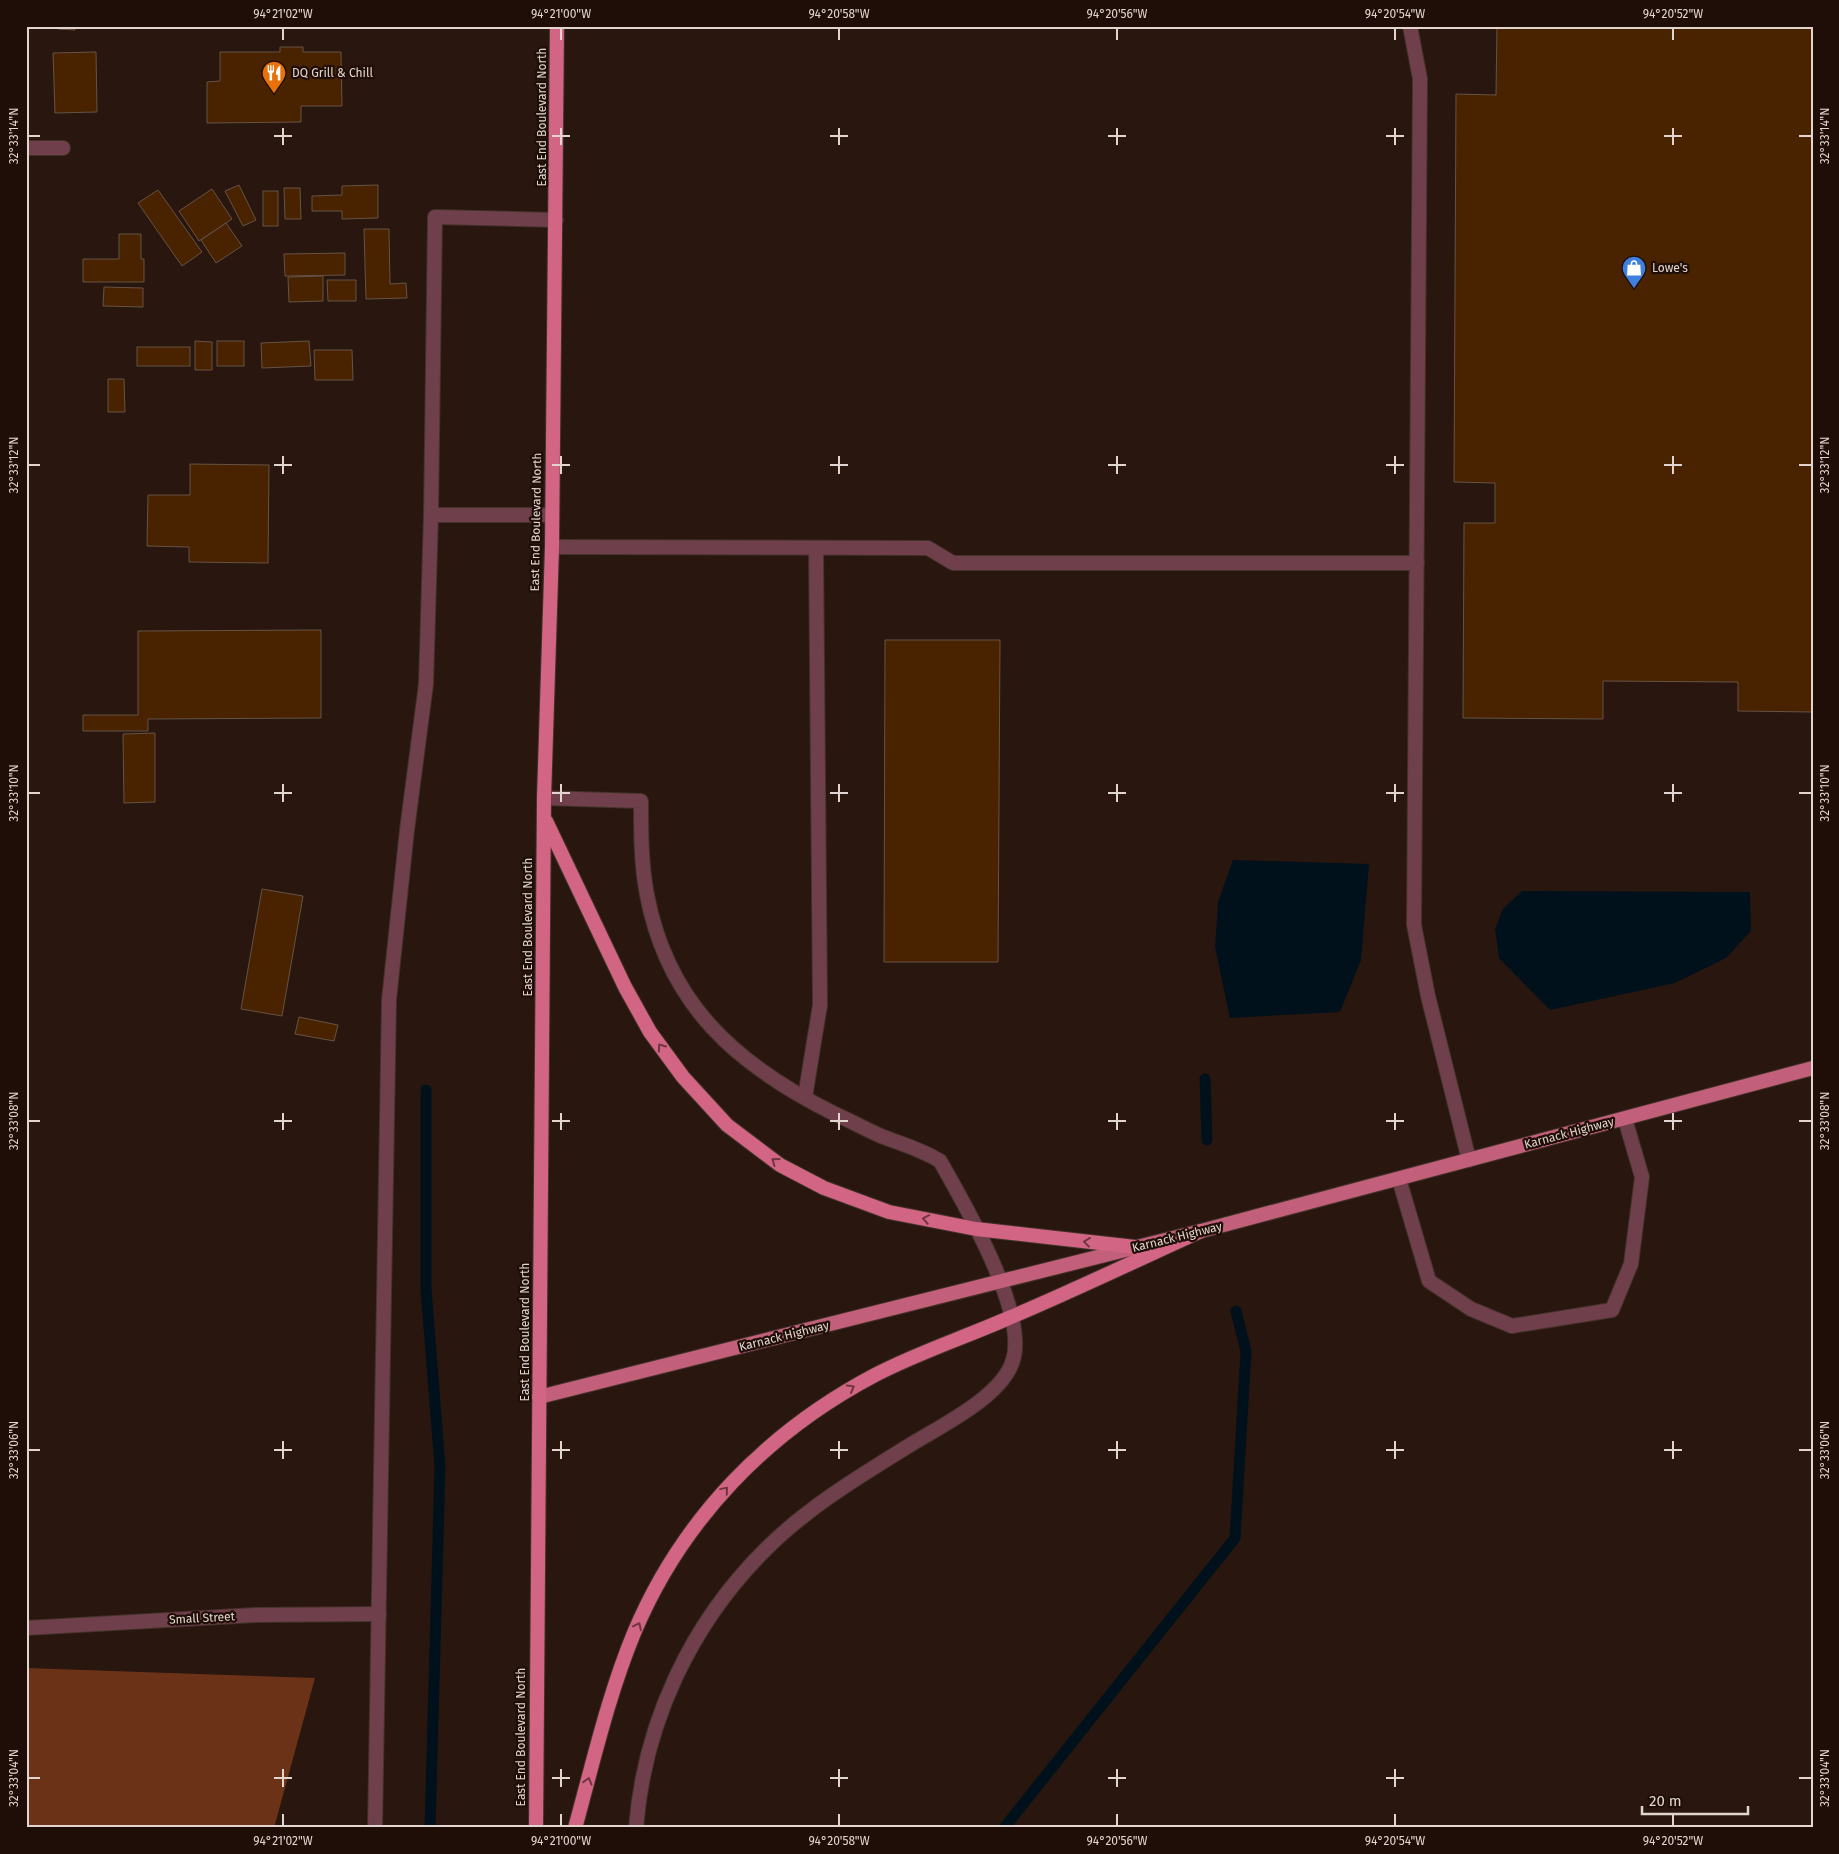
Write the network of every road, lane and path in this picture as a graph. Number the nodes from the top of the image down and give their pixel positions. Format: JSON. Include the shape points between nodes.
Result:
{"nodes":[{"id":1,"x":557,"y":26,"type":"edge"},
{"id":2,"x":1410,"y":26,"type":"edge"},
{"id":3,"x":26,"y":148,"type":"edge"},
{"id":4,"x":63,"y":148,"type":"dead end"},
{"id":5,"x":556,"y":220,"type":"junction"},
{"id":6,"x":431,"y":515,"type":"junction"},
{"id":7,"x":551,"y":515,"type":"junction"},
{"id":8,"x":552,"y":547,"type":"junction"},
{"id":9,"x":816,"y":548,"type":"junction"},
{"id":10,"x":1417,"y":563,"type":"junction"},
{"id":11,"x":544,"y":798,"type":"junction"},
{"id":12,"x":544,"y":818,"type":"junction"},
{"id":13,"x":1813,"y":1068,"type":"edge"},
{"id":14,"x":805,"y":1097,"type":"junction"},
{"id":15,"x":1624,"y":1119,"type":"junction"},
{"id":16,"x":1469,"y":1160,"type":"junction"},
{"id":17,"x":1399,"y":1179,"type":"junction"},
{"id":18,"x":976,"y":1228,"type":"junction"},
{"id":19,"x":1200,"y":1231,"type":"junction"},
{"id":20,"x":1135,"y":1248,"type":"junction"},
{"id":21,"x":1001,"y":1281,"type":"junction"},
{"id":22,"x":1011,"y":1317,"type":"junction"},
{"id":23,"x":539,"y":1397,"type":"junction"},
{"id":24,"x":379,"y":1614,"type":"junction"},
{"id":25,"x":26,"y":1628,"type":"edge"},
{"id":26,"x":375,"y":1828,"type":"edge"},
{"id":27,"x":536,"y":1828,"type":"edge"},
{"id":28,"x":575,"y":1828,"type":"edge"},
{"id":29,"x":636,"y":1828,"type":"edge"}],
"edges":[{"from":1,"to":5,"type":"highway","name":"East End Boulevard North"},
{"from":2,"to":10,"type":"street","via":[[1420,79]]},
{"from":3,"to":4,"type":"street"},
{"from":5,"to":6,"type":"street","via":[[435,217]]},
{"from":5,"to":7,"type":"highway","name":"East End Boulevard North"},
{"from":6,"to":7,"type":"street"},
{"from":6,"to":24,"type":"street","via":[[426,684],[389,1000]]},
{"from":7,"to":8,"type":"highway","name":"East End Boulevard North"},
{"from":8,"to":9,"type":"street"},
{"from":8,"to":11,"type":"highway","name":"East End Boulevard North"},
{"from":9,"to":10,"type":"street","via":[[928,548],[953,563]]},
{"from":9,"to":14,"type":"street","via":[[820,1004]]},
{"from":10,"to":16,"type":"street","via":[[1414,925],[1428,996]]},
{"from":11,"to":12,"type":"highway","name":"East End Boulevard North"},
{"from":11,"to":14,"type":"street","via":[[641,801],[642,859],[647,895],[668,965],[685,995],[712,1029],[747,1060]]},
{"from":18,"to":12,"type":"highway","one_way":true,"via":[[889,1212],[824,1188],[780,1165],[726,1124],[683,1077],[650,1032]]},
{"from":12,"to":23,"type":"highway","name":"East End Boulevard North"},
{"from":13,"to":15,"type":"main road","name":"Karnack Highway"},
{"from":14,"to":18,"type":"street","via":[[881,1136],[922,1150],[940,1161]]},
{"from":15,"to":16,"type":"main road","name":"Karnack Highway"},
{"from":15,"to":17,"type":"street","via":[[1642,1176],[1631,1264],[1612,1310],[1512,1326],[1471,1309],[1429,1281]]},
{"from":16,"to":17,"type":"main road","name":"Karnack Highway"},
{"from":17,"to":19,"type":"main road","name":"Karnack Highway"},
{"from":20,"to":18,"type":"highway","one_way":true},
{"from":18,"to":21,"type":"street"},
{"from":19,"to":20,"type":"main road","name":"Karnack Highway"},
{"from":19,"to":22,"type":"highway"},
{"from":20,"to":21,"type":"main road","name":"Karnack Highway"},
{"from":21,"to":22,"type":"street"},
{"from":21,"to":23,"type":"main road","name":"Karnack Highway"},
{"from":28,"to":22,"type":"highway","one_way":true,"via":[[614,1688],[634,1632],[677,1552],[731,1483],[792,1427],[838,1396],[912,1358]]},
{"from":22,"to":29,"type":"street","via":[[1016,1339],[1014,1358],[1000,1384],[814,1508],[767,1548],[732,1585],[702,1629],[654,1726],[644,1767]]},
{"from":23,"to":27,"type":"highway","name":"East End Boulevard North"},
{"from":24,"to":25,"type":"street","name":"Small Street","via":[[254,1615]]},
{"from":24,"to":26,"type":"street"}]}
